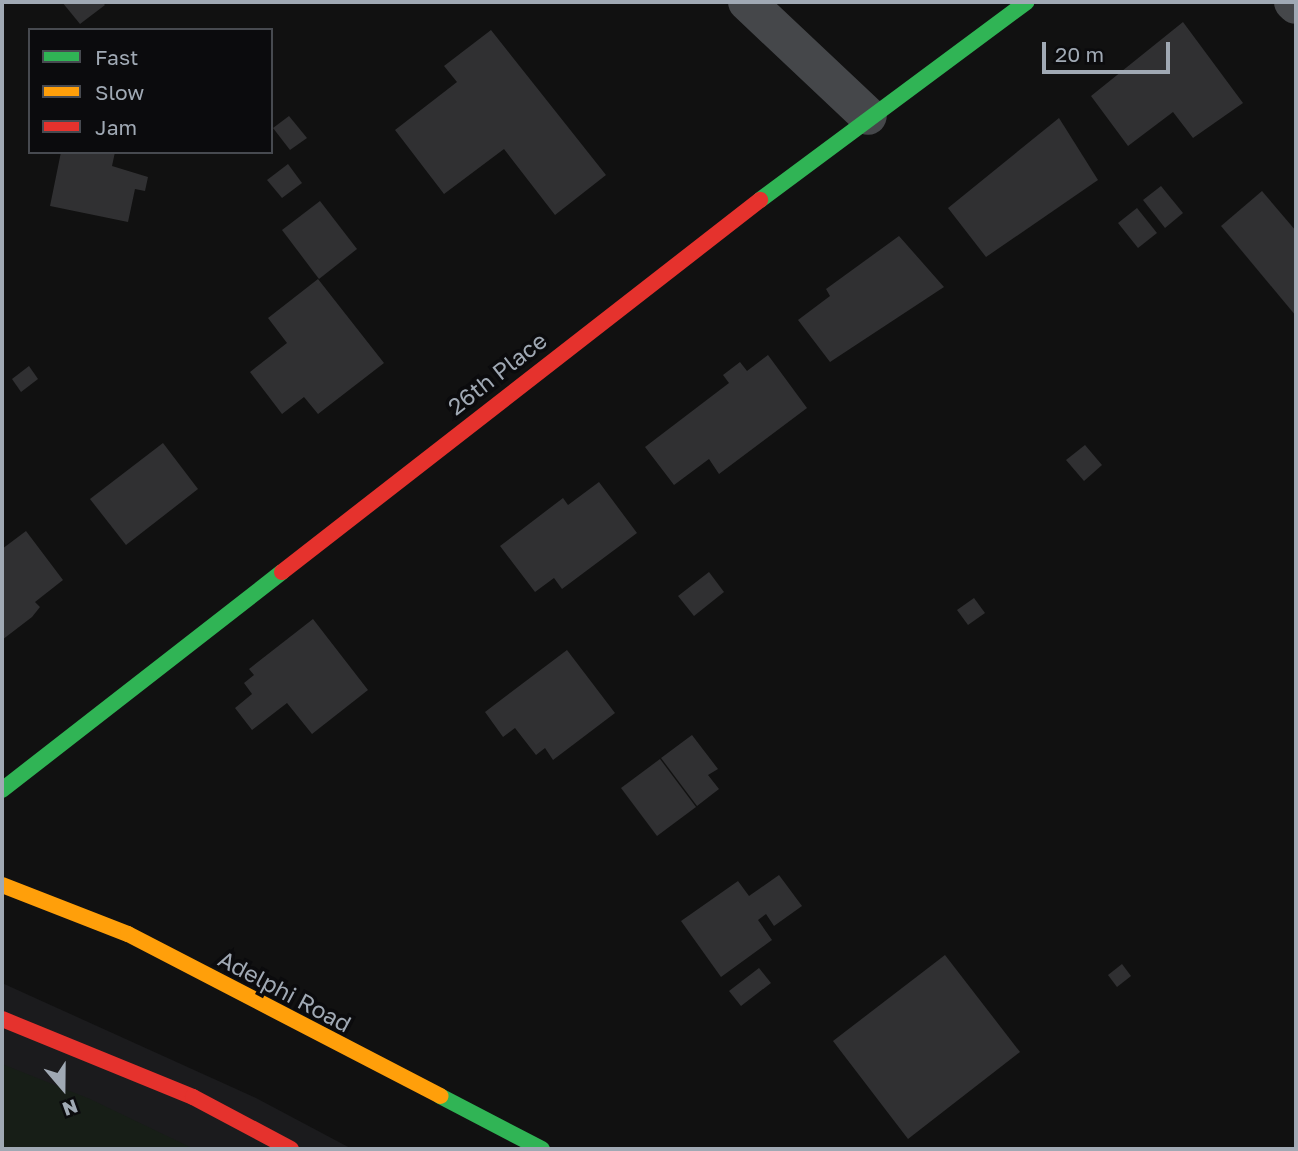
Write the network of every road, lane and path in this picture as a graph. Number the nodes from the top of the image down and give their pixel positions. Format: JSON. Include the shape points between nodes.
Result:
{"nodes":[{"id":1,"x":747,"y":2,"type":"edge"},
{"id":2,"x":1027,"y":2,"type":"edge"},
{"id":3,"x":868,"y":116,"type":"junction"},
{"id":4,"x":2,"y":790,"type":"edge"},
{"id":5,"x":2,"y":885,"type":"edge"},
{"id":6,"x":2,"y":1020,"type":"edge"},
{"id":7,"x":291,"y":1149,"type":"edge"},
{"id":8,"x":542,"y":1149,"type":"edge"}],
"edges":[{"from":1,"to":3,"type":"street"},
{"from":2,"to":3,"type":"street","name":"26th Place"},
{"from":3,"to":4,"type":"street","name":"26th Place"},
{"from":5,"to":8,"type":"street","name":"Adelphi Road","via":[[128,934]]},
{"from":6,"to":7,"type":"street","via":[[193,1097]]}]}
